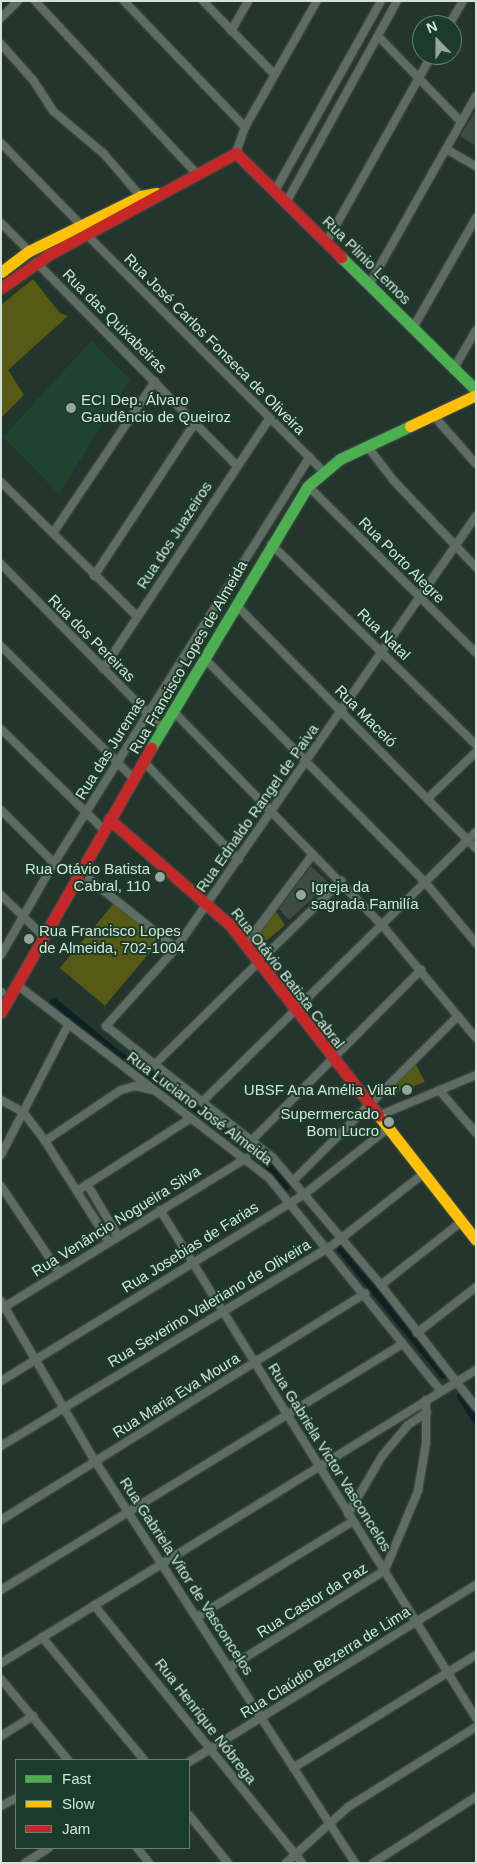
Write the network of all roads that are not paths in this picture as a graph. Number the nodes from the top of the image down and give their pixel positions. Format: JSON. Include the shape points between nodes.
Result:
{"nodes":[{"id":1,"x":18,"y":1,"type":"edge"},
{"id":2,"x":35,"y":1,"type":"edge"},
{"id":3,"x":124,"y":1,"type":"edge"},
{"id":4,"x":203,"y":1,"type":"edge"},
{"id":5,"x":248,"y":1,"type":"edge"},
{"id":6,"x":317,"y":1,"type":"edge"},
{"id":7,"x":381,"y":1,"type":"edge"},
{"id":8,"x":397,"y":1,"type":"edge"},
{"id":9,"x":463,"y":1,"type":"edge"},
{"id":10,"x":455,"y":15,"type":"edge"},
{"id":11,"x":1,"y":18,"type":"edge"},
{"id":12,"x":231,"y":31,"type":"junction"},
{"id":13,"x":378,"y":36,"type":"junction"},
{"id":14,"x":1,"y":44,"type":"edge"},
{"id":15,"x":426,"y":65,"type":"edge"},
{"id":16,"x":275,"y":75,"type":"junction"},
{"id":17,"x":419,"y":78,"type":"junction"},
{"id":18,"x":476,"y":96,"type":"edge"},
{"id":19,"x":461,"y":122,"type":"junction"},
{"id":20,"x":245,"y":127,"type":"junction"},
{"id":21,"x":1,"y":143,"type":"edge"},
{"id":22,"x":446,"y":149,"type":"junction"},
{"id":23,"x":236,"y":153,"type":"junction"},
{"id":24,"x":476,"y":166,"type":"edge"},
{"id":25,"x":196,"y":173,"type":"junction"},
{"id":26,"x":276,"y":190,"type":"junction"},
{"id":27,"x":144,"y":200,"type":"junction"},
{"id":28,"x":287,"y":201,"type":"junction"},
{"id":29,"x":476,"y":218,"type":"edge"},
{"id":30,"x":1,"y":223,"type":"edge"},
{"id":31,"x":81,"y":225,"type":"junction"},
{"id":32,"x":88,"y":236,"type":"junction"},
{"id":33,"x":327,"y":241,"type":"junction"},
{"id":34,"x":29,"y":252,"type":"junction"},
{"id":35,"x":36,"y":262,"type":"junction"},
{"id":36,"x":1,"y":272,"type":"edge"},
{"id":37,"x":369,"y":284,"type":"junction"},
{"id":38,"x":1,"y":288,"type":"edge"},
{"id":39,"x":413,"y":328,"type":"junction"},
{"id":40,"x":476,"y":330,"type":"edge"},
{"id":41,"x":453,"y":370,"type":"junction"},
{"id":42,"x":155,"y":380,"type":"junction"},
{"id":43,"x":476,"y":390,"type":"edge"},
{"id":44,"x":476,"y":395,"type":"edge"},
{"id":45,"x":433,"y":415,"type":"junction"},
{"id":46,"x":270,"y":418,"type":"junction"},
{"id":47,"x":195,"y":423,"type":"junction"},
{"id":48,"x":367,"y":446,"type":"junction"},
{"id":49,"x":310,"y":458,"type":"junction"},
{"id":50,"x":476,"y":464,"type":"edge"},
{"id":51,"x":236,"y":465,"type":"junction"},
{"id":52,"x":323,"y":471,"type":"junction"},
{"id":53,"x":1,"y":482,"type":"edge"},
{"id":54,"x":308,"y":486,"type":"junction"},
{"id":55,"x":476,"y":516,"type":"edge"},
{"id":56,"x":53,"y":533,"type":"junction"},
{"id":57,"x":271,"y":544,"type":"junction"},
{"id":58,"x":456,"y":547,"type":"junction"},
{"id":59,"x":1,"y":564,"type":"edge"},
{"id":60,"x":476,"y":567,"type":"edge"},
{"id":61,"x":94,"y":576,"type":"junction"},
{"id":62,"x":420,"y":597,"type":"junction"},
{"id":63,"x":236,"y":606,"type":"junction"},
{"id":64,"x":138,"y":617,"type":"junction"},
{"id":65,"x":1,"y":646,"type":"edge"},
{"id":66,"x":383,"y":652,"type":"junction"},
{"id":67,"x":476,"y":654,"type":"edge"},
{"id":68,"x":204,"y":658,"type":"junction"},
{"id":69,"x":103,"y":669,"type":"junction"},
{"id":70,"x":341,"y":710,"type":"junction"},
{"id":71,"x":173,"y":711,"type":"junction"},
{"id":72,"x":148,"y":714,"type":"junction"},
{"id":73,"x":1,"y":729,"type":"edge"},
{"id":74,"x":164,"y":730,"type":"junction"},
{"id":75,"x":476,"y":745,"type":"edge"},
{"id":76,"x":476,"y":752,"type":"edge"},
{"id":77,"x":307,"y":760,"type":"junction"},
{"id":78,"x":144,"y":762,"type":"junction"},
{"id":79,"x":118,"y":765,"type":"junction"},
{"id":80,"x":134,"y":779,"type":"junction"},
{"id":81,"x":428,"y":798,"type":"junction"},
{"id":82,"x":1,"y":810,"type":"edge"},
{"id":83,"x":272,"y":812,"type":"junction"},
{"id":84,"x":86,"y":814,"type":"junction"},
{"id":85,"x":106,"y":824,"type":"junction"},
{"id":86,"x":476,"y":832,"type":"edge"},
{"id":87,"x":468,"y":840,"type":"junction"},
{"id":88,"x":476,"y":848,"type":"edge"},
{"id":89,"x":314,"y":854,"type":"junction"},
{"id":90,"x":239,"y":860,"type":"junction"},
{"id":91,"x":54,"y":863,"type":"junction"},
{"id":92,"x":79,"y":871,"type":"junction"},
{"id":93,"x":341,"y":882,"type":"junction"},
{"id":94,"x":425,"y":882,"type":"junction"},
{"id":95,"x":1,"y":895,"type":"edge"},
{"id":96,"x":205,"y":907,"type":"junction"},
{"id":97,"x":24,"y":918,"type":"junction"},
{"id":98,"x":382,"y":925,"type":"junction"},
{"id":99,"x":43,"y":936,"type":"junction"},
{"id":100,"x":476,"y":943,"type":"edge"},
{"id":101,"x":246,"y":944,"type":"junction"},
{"id":102,"x":176,"y":948,"type":"junction"},
{"id":103,"x":1,"y":954,"type":"edge"},
{"id":104,"x":259,"y":961,"type":"junction"},
{"id":105,"x":421,"y":970,"type":"junction"},
{"id":106,"x":16,"y":984,"type":"junction"},
{"id":107,"x":3,"y":993,"type":"edge"},
{"id":108,"x":295,"y":1009,"type":"junction"},
{"id":109,"x":1,"y":1012,"type":"edge"},
{"id":110,"x":458,"y":1016,"type":"junction"},
{"id":111,"x":68,"y":1025,"type":"junction"},
{"id":112,"x":106,"y":1026,"type":"joint"},
{"id":113,"x":476,"y":1038,"type":"edge"},
{"id":114,"x":333,"y":1059,"type":"junction"},
{"id":115,"x":156,"y":1064,"type":"junction"},
{"id":116,"x":476,"y":1075,"type":"edge"},
{"id":117,"x":439,"y":1090,"type":"junction"},
{"id":118,"x":157,"y":1091,"type":"junction"},
{"id":119,"x":1,"y":1100,"type":"edge"},
{"id":120,"x":203,"y":1101,"type":"junction"},
{"id":121,"x":369,"y":1104,"type":"junction"},
{"id":122,"x":24,"y":1113,"type":"junction"},
{"id":123,"x":378,"y":1116,"type":"junction"},
{"id":124,"x":191,"y":1118,"type":"junction"},
{"id":125,"x":387,"y":1129,"type":"junction"},
{"id":126,"x":476,"y":1133,"type":"edge"},
{"id":127,"x":45,"y":1140,"type":"junction"},
{"id":128,"x":252,"y":1140,"type":"junction"},
{"id":129,"x":1,"y":1155,"type":"edge"},
{"id":130,"x":246,"y":1158,"type":"junction"},
{"id":131,"x":424,"y":1174,"type":"junction"},
{"id":132,"x":294,"y":1180,"type":"junction"},
{"id":133,"x":87,"y":1184,"type":"junction"},
{"id":134,"x":1,"y":1186,"type":"edge"},
{"id":135,"x":77,"y":1191,"type":"junction"},
{"id":136,"x":306,"y":1193,"type":"junction"},
{"id":137,"x":289,"y":1201,"type":"junction"},
{"id":138,"x":160,"y":1210,"type":"junction"},
{"id":139,"x":461,"y":1222,"type":"junction"},
{"id":140,"x":118,"y":1236,"type":"junction"},
{"id":141,"x":342,"y":1238,"type":"junction"},
{"id":142,"x":476,"y":1240,"type":"edge"},
{"id":143,"x":109,"y":1242,"type":"junction"},
{"id":144,"x":326,"y":1249,"type":"junction"},
{"id":145,"x":191,"y":1262,"type":"junction"},
{"id":146,"x":59,"y":1272,"type":"junction"},
{"id":147,"x":381,"y":1285,"type":"junction"},
{"id":148,"x":476,"y":1287,"type":"edge"},
{"id":149,"x":365,"y":1294,"type":"junction"},
{"id":150,"x":3,"y":1305,"type":"edge"},
{"id":151,"x":222,"y":1314,"type":"junction"},
{"id":152,"x":417,"y":1333,"type":"junction"},
{"id":153,"x":403,"y":1344,"type":"junction"},
{"id":154,"x":37,"y":1357,"type":"junction"},
{"id":155,"x":254,"y":1363,"type":"junction"},
{"id":156,"x":476,"y":1370,"type":"edge"},
{"id":157,"x":1,"y":1381,"type":"edge"},
{"id":158,"x":456,"y":1382,"type":"junction"},
{"id":159,"x":441,"y":1391,"type":"junction"},
{"id":160,"x":426,"y":1400,"type":"junction"},
{"id":161,"x":64,"y":1405,"type":"junction"},
{"id":162,"x":476,"y":1407,"type":"edge"},
{"id":163,"x":427,"y":1412,"type":"junction"},
{"id":164,"x":285,"y":1414,"type":"junction"},
{"id":165,"x":1,"y":1446,"type":"edge"},
{"id":166,"x":95,"y":1461,"type":"junction"},
{"id":167,"x":318,"y":1467,"type":"junction"},
{"id":168,"x":129,"y":1511,"type":"junction"},
{"id":169,"x":351,"y":1517,"type":"junction"},
{"id":170,"x":1,"y":1520,"type":"edge"},
{"id":171,"x":164,"y":1564,"type":"junction"},
{"id":172,"x":385,"y":1570,"type":"junction"},
{"id":173,"x":476,"y":1585,"type":"edge"},
{"id":174,"x":1,"y":1590,"type":"edge"},
{"id":175,"x":94,"y":1605,"type":"junction"},
{"id":176,"x":197,"y":1617,"type":"junction"},
{"id":177,"x":416,"y":1622,"type":"junction"},
{"id":178,"x":42,"y":1637,"type":"junction"},
{"id":179,"x":476,"y":1655,"type":"edge"},
{"id":180,"x":1,"y":1663,"type":"edge"},
{"id":181,"x":230,"y":1667,"type":"junction"},
{"id":182,"x":447,"y":1673,"type":"junction"},
{"id":183,"x":1,"y":1679,"type":"edge"},
{"id":184,"x":33,"y":1716,"type":"junction"},
{"id":185,"x":263,"y":1718,"type":"junction"},
{"id":186,"x":476,"y":1718,"type":"edge"},
{"id":187,"x":476,"y":1727,"type":"edge"},
{"id":188,"x":1,"y":1736,"type":"edge"},
{"id":189,"x":211,"y":1749,"type":"junction"},
{"id":190,"x":67,"y":1759,"type":"edge"},
{"id":191,"x":143,"y":1759,"type":"edge"},
{"id":192,"x":190,"y":1761,"type":"edge"},
{"id":193,"x":293,"y":1768,"type":"junction"},
{"id":194,"x":476,"y":1797,"type":"edge"},
{"id":195,"x":15,"y":1799,"type":"edge"},
{"id":196,"x":1,"y":1806,"type":"edge"},
{"id":197,"x":190,"y":1816,"type":"edge"},
{"id":198,"x":328,"y":1824,"type":"junction"},
{"id":199,"x":47,"y":1849,"type":"edge"},
{"id":200,"x":138,"y":1849,"type":"edge"},
{"id":201,"x":295,"y":1855,"type":"junction"},
{"id":202,"x":146,"y":1862,"type":"edge"},
{"id":203,"x":25,"y":1863,"type":"edge"},
{"id":204,"x":228,"y":1863,"type":"edge"},
{"id":205,"x":286,"y":1863,"type":"edge"},
{"id":206,"x":302,"y":1863,"type":"edge"},
{"id":207,"x":355,"y":1863,"type":"edge"},
{"id":208,"x":374,"y":1863,"type":"edge"}],
"edges":[{"from":1,"to":11,"type":"street"},
{"from":2,"to":25,"type":"street"},
{"from":3,"to":20,"type":"street"},
{"from":4,"to":12,"type":"street"},
{"from":5,"to":12,"type":"street"},
{"from":6,"to":16,"type":"street"},
{"from":7,"to":26,"type":"street"},
{"from":8,"to":13,"type":"street"},
{"from":9,"to":10,"type":"street"},
{"from":12,"to":16,"type":"street"},
{"from":13,"to":17,"type":"street"},
{"from":13,"to":28,"type":"street"},
{"from":14,"to":27,"type":"street","via":[[33,80],[53,111],[104,154]]},
{"from":15,"to":17,"type":"street"},
{"from":16,"to":20,"type":"street"},
{"from":17,"to":19,"type":"street"},
{"from":17,"to":33,"type":"street"},
{"from":18,"to":19,"type":"street"},
{"from":19,"to":22,"type":"street"},
{"from":20,"to":23,"type":"street"},
{"from":21,"to":31,"type":"street"},
{"from":22,"to":24,"type":"street"},
{"from":22,"to":37,"type":"street"},
{"from":23,"to":25,"type":"street"},
{"from":23,"to":26,"type":"street","name":"Rua Plinio Lemos"},
{"from":25,"to":27,"type":"street"},
{"from":26,"to":28,"type":"street","name":"Rua Plinio Lemos"},
{"from":27,"to":31,"type":"street"},
{"from":27,"to":32,"type":"street"},
{"from":28,"to":33,"type":"street","name":"Rua Plinio Lemos"},
{"from":29,"to":39,"type":"street"},
{"from":30,"to":34,"type":"street"},
{"from":31,"to":34,"type":"street"},
{"from":32,"to":35,"type":"street"},
{"from":32,"to":46,"type":"street","name":"Rua José Carlos Fonseca de Oliveira"},
{"from":33,"to":37,"type":"street","name":"Rua Plinio Lemos"},
{"from":34,"to":36,"type":"street"},
{"from":35,"to":38,"type":"street"},
{"from":35,"to":42,"type":"street","name":"Rua das Quixabeiras"},
{"from":37,"to":39,"type":"street","name":"Rua Plinio Lemos"},
{"from":39,"to":41,"type":"street","name":"Rua Plinio Lemos"},
{"from":40,"to":41,"type":"street"},
{"from":41,"to":43,"type":"street","name":"Rua Plinio Lemos"},
{"from":42,"to":47,"type":"street","name":"Rua das Quixabeiras"},
{"from":42,"to":56,"type":"street"},
{"from":44,"to":45,"type":"street","name":"Rua Francisco Lopes de Almeida"},
{"from":45,"to":48,"type":"street","name":"Rua Francisco Lopes de Almeida"},
{"from":45,"to":50,"type":"street"},
{"from":46,"to":49,"type":"street","name":"Rua José Carlos Fonseca de Oliveira"},
{"from":46,"to":51,"type":"street","name":"Rua dos Juazeiros"},
{"from":47,"to":51,"type":"street","name":"Rua das Quixabeiras"},
{"from":47,"to":61,"type":"street"},
{"from":48,"to":52,"type":"street","name":"Rua Francisco Lopes de Almeida"},
{"from":48,"to":58,"type":"street"},
{"from":49,"to":52,"type":"street","name":"Rua José Carlos Fonseca de Oliveira"},
{"from":49,"to":72,"type":"street","name":"Rua das Juremas"},
{"from":51,"to":64,"type":"street","name":"Rua dos Juazeiros"},
{"from":52,"to":54,"type":"street","name":"Rua Francisco Lopes de Almeida"},
{"from":53,"to":56,"type":"street"},
{"from":54,"to":57,"type":"street","name":"Rua Francisco Lopes de Almeida"},
{"from":54,"to":62,"type":"street","name":"Rua Porto Alegre"},
{"from":55,"to":58,"type":"street","name":"Rua Ednaldo Rangel de Paiva"},
{"from":56,"to":61,"type":"street"},
{"from":57,"to":63,"type":"street","name":"Rua Francisco Lopes de Almeida"},
{"from":57,"to":66,"type":"street","name":"Rua Natal"},
{"from":58,"to":60,"type":"street"},
{"from":58,"to":62,"type":"street","name":"Rua Ednaldo Rangel de Paiva"},
{"from":59,"to":69,"type":"street","name":"Rua dos Pereiras"},
{"from":61,"to":64,"type":"street"},
{"from":62,"to":66,"type":"street","name":"Rua Ednaldo Rangel de Paiva"},
{"from":62,"to":67,"type":"street","name":"Rua Porto Alegre"},
{"from":63,"to":68,"type":"street","name":"Rua Francisco Lopes de Almeida"},
{"from":63,"to":70,"type":"street","name":"Rua Maceió"},
{"from":64,"to":69,"type":"street","name":"Rua dos Juazeiros"},
{"from":65,"to":79,"type":"street"},
{"from":66,"to":70,"type":"street","name":"Rua Ednaldo Rangel de Paiva"},
{"from":66,"to":75,"type":"street","name":"Rua Natal"},
{"from":68,"to":71,"type":"street","name":"Rua Francisco Lopes de Almeida"},
{"from":68,"to":77,"type":"street"},
{"from":69,"to":72,"type":"street","name":"Rua dos Pereiras"},
{"from":70,"to":77,"type":"street","name":"Rua Ednaldo Rangel de Paiva"},
{"from":70,"to":81,"type":"street","name":"Rua Maceió"},
{"from":71,"to":74,"type":"street","name":"Rua Francisco Lopes de Almeida"},
{"from":71,"to":83,"type":"street"},
{"from":72,"to":74,"type":"street","name":"Rua dos Pereiras"},
{"from":72,"to":79,"type":"street","name":"Rua das Juremas"},
{"from":73,"to":84,"type":"street"},
{"from":74,"to":78,"type":"street","name":"Rua Francisco Lopes de Almeida"},
{"from":76,"to":81,"type":"street"},
{"from":77,"to":83,"type":"street","name":"Rua Ednaldo Rangel de Paiva"},
{"from":77,"to":94,"type":"street"},
{"from":78,"to":80,"type":"street","name":"Rua Francisco Lopes de Almeida"},
{"from":78,"to":90,"type":"street"},
{"from":79,"to":80,"type":"street"},
{"from":79,"to":84,"type":"street","name":"Rua das Juremas"},
{"from":80,"to":85,"type":"street","name":"Rua Francisco Lopes de Almeida"},
{"from":81,"to":87,"type":"street","name":"Rua Maceió"},
{"from":82,"to":91,"type":"street"},
{"from":83,"to":89,"type":"street"},
{"from":83,"to":90,"type":"street","name":"Rua Ednaldo Rangel de Paiva"},
{"from":84,"to":85,"type":"street"},
{"from":84,"to":91,"type":"street","name":"Rua das Juremas"},
{"from":85,"to":92,"type":"street","name":"Rua Francisco Lopes de Almeida"},
{"from":85,"to":96,"type":"street","name":"Rua Otávio Batista Cabral"},
{"from":86,"to":87,"type":"street"},
{"from":87,"to":88,"type":"street","name":"Rua Maceió"},
{"from":87,"to":94,"type":"street"},
{"from":89,"to":93,"type":"street"},
{"from":89,"to":101,"type":"street"},
{"from":90,"to":96,"type":"street","name":"Rua Ednaldo Rangel de Paiva"},
{"from":91,"to":97,"type":"street","name":"Rua das Juremas"},
{"from":92,"to":99,"type":"street","name":"Rua Francisco Lopes de Almeida"},
{"from":92,"to":102,"type":"street"},
{"from":93,"to":98,"type":"street"},
{"from":93,"to":104,"type":"street"},
{"from":94,"to":98,"type":"street"},
{"from":94,"to":100,"type":"street"},
{"from":95,"to":97,"type":"street"},
{"from":96,"to":101,"type":"street","name":"Rua Otávio Batista Cabral","via":[[222,916]]},
{"from":96,"to":102,"type":"street","name":"Rua Ednaldo Rangel de Paiva"},
{"from":97,"to":99,"type":"street"},
{"from":97,"to":103,"type":"street","name":"Rua das Juremas"},
{"from":98,"to":105,"type":"street"},
{"from":98,"to":108,"type":"street"},
{"from":99,"to":106,"type":"street","name":"Rua Francisco Lopes de Almeida"},
{"from":101,"to":104,"type":"street","name":"Rua Otávio Batista Cabral"},
{"from":102,"to":112,"type":"street","name":"Rua Ednaldo Rangel de Paiva"},
{"from":104,"to":108,"type":"street","name":"Rua Otávio Batista Cabral"},
{"from":104,"to":115,"type":"street"},
{"from":105,"to":110,"type":"street"},
{"from":105,"to":114,"type":"street"},
{"from":106,"to":107,"type":"street","name":"Rua Francisco Lopes de Almeida"},
{"from":106,"to":111,"type":"street","name":"Rua Luciano José Almeida"},
{"from":107,"to":109,"type":"street","name":"Rua Francisco Lopes de Almeida"},
{"from":108,"to":114,"type":"street","name":"Rua Otávio Batista Cabral"},
{"from":108,"to":120,"type":"street"},
{"from":110,"to":113,"type":"street"},
{"from":110,"to":121,"type":"street"},
{"from":111,"to":118,"type":"street","name":"Rua Luciano José Almeida"},
{"from":111,"to":122,"type":"street"},
{"from":112,"to":115,"type":"street","name":"Rua Luciano José Almeida"},
{"from":114,"to":121,"type":"street","name":"Rua Otávio Batista Cabral"},
{"from":114,"to":128,"type":"street"},
{"from":115,"to":120,"type":"street","name":"Rua Luciano José Almeida"},
{"from":116,"to":117,"type":"street"},
{"from":117,"to":123,"type":"street"},
{"from":117,"to":126,"type":"street"},
{"from":118,"to":124,"type":"street","name":"Rua Luciano José Almeida"},
{"from":118,"to":127,"type":"street","via":[[135,1086],[121,1090]]},
{"from":119,"to":122,"type":"street"},
{"from":120,"to":128,"type":"street","name":"Rua Luciano José Almeida"},
{"from":121,"to":123,"type":"street","name":"Rua Otávio Batista Cabral"},
{"from":121,"to":132,"type":"street"},
{"from":122,"to":127,"type":"street"},
{"from":122,"to":129,"type":"street"},
{"from":123,"to":125,"type":"street","name":"Rua Otávio Batista Cabral"},
{"from":124,"to":130,"type":"street","name":"Rua Luciano José Almeida"},
{"from":124,"to":133,"type":"street"},
{"from":125,"to":131,"type":"street","name":"Rua Otávio Batista Cabral"},
{"from":125,"to":136,"type":"street","name":"Rua Josebias de Farias"},
{"from":127,"to":135,"type":"street"},
{"from":128,"to":132,"type":"street","name":"Rua Luciano José Almeida"},
{"from":130,"to":137,"type":"street","name":"Rua Luciano José Almeida"},
{"from":130,"to":138,"type":"street","name":"Rua Venâncio Nogueira Silva"},
{"from":131,"to":139,"type":"street","name":"Rua Otávio Batista Cabral"},
{"from":131,"to":141,"type":"street","name":"Rua Severino Valeriano de Oliveira"},
{"from":132,"to":136,"type":"street","name":"Rua Luciano José Almeida"},
{"from":133,"to":135,"type":"street"},
{"from":133,"to":140,"type":"street"},
{"from":134,"to":146,"type":"street"},
{"from":135,"to":143,"type":"street"},
{"from":136,"to":137,"type":"street","name":"Rua Josebias de Farias"},
{"from":136,"to":141,"type":"street","name":"Rua Luciano José Almeida"},
{"from":137,"to":144,"type":"street","name":"Rua Luciano José Almeida"},
{"from":137,"to":145,"type":"street","name":"Rua Josebias de Farias"},
{"from":138,"to":140,"type":"street","name":"Rua Venâncio Nogueira Silva"},
{"from":138,"to":145,"type":"street","name":"Rua Gabriela Victor Vasconcelos"},
{"from":139,"to":142,"type":"street","name":"Rua Otávio Batista Cabral"},
{"from":139,"to":147,"type":"street"},
{"from":140,"to":143,"type":"street","name":"Rua Venâncio Nogueira Silva"},
{"from":141,"to":144,"type":"street","name":"Rua Severino Valeriano de Oliveira"},
{"from":141,"to":147,"type":"street","name":"Rua Luciano José Almeida"},
{"from":143,"to":146,"type":"street","name":"Rua Venâncio Nogueira Silva"},
{"from":144,"to":149,"type":"street","name":"Rua Luciano José Almeida"},
{"from":144,"to":151,"type":"street","name":"Rua Severino Valeriano de Oliveira"},
{"from":145,"to":151,"type":"street","name":"Rua Gabriela Victor Vasconcelos"},
{"from":145,"to":154,"type":"street","name":"Rua Josebias de Farias"},
{"from":146,"to":150,"type":"street","name":"Rua Venâncio Nogueira Silva"},
{"from":147,"to":152,"type":"street","name":"Rua Luciano José Almeida"},
{"from":148,"to":152,"type":"street"},
{"from":149,"to":153,"type":"street","name":"Rua Luciano José Almeida"},
{"from":149,"to":155,"type":"street","name":"Rua Maria Eva Moura"},
{"from":150,"to":154,"type":"street","name":"Rua Gabriela Vitor de Vasconcelos"},
{"from":151,"to":155,"type":"street","name":"Rua Gabriela Victor Vasconcelos"},
{"from":151,"to":161,"type":"street","name":"Rua Severino Valeriano de Oliveira"},
{"from":152,"to":158,"type":"street","name":"Rua Luciano José Almeida"},
{"from":153,"to":159,"type":"street","name":"Rua Luciano José Almeida"},
{"from":153,"to":164,"type":"street"},
{"from":154,"to":157,"type":"street","name":"Rua Josebias de Farias"},
{"from":154,"to":161,"type":"street","name":"Rua Gabriela Vitor de Vasconcelos"},
{"from":155,"to":164,"type":"street","name":"Rua Gabriela Victor Vasconcelos"},
{"from":155,"to":166,"type":"street","name":"Rua Maria Eva Moura"},
{"from":156,"to":158,"type":"street"},
{"from":158,"to":159,"type":"street"},
{"from":158,"to":162,"type":"street","name":"Rua Luciano José Almeida"},
{"from":159,"to":160,"type":"street"},
{"from":160,"to":163,"type":"street","name":"Rua Castor da Paz"},
{"from":160,"to":167,"type":"street"},
{"from":161,"to":165,"type":"street","name":"Rua Severino Valeriano de Oliveira"},
{"from":161,"to":166,"type":"street","name":"Rua Gabriela Vitor de Vasconcelos"},
{"from":163,"to":169,"type":"street","via":[[408,1425],[382,1456]]},
{"from":163,"to":172,"type":"street","name":"Rua Castor da Paz","via":[[426,1443],[418,1491]]},
{"from":164,"to":167,"type":"street","name":"Rua Gabriela Victor Vasconcelos"},
{"from":164,"to":168,"type":"street"},
{"from":166,"to":168,"type":"street","name":"Rua Gabriela Vitor de Vasconcelos"},
{"from":166,"to":170,"type":"street","name":"Rua Maria Eva Moura"},
{"from":167,"to":169,"type":"street","name":"Rua Gabriela Victor Vasconcelos"},
{"from":167,"to":171,"type":"street"},
{"from":168,"to":171,"type":"street","name":"Rua Gabriela Vitor de Vasconcelos"},
{"from":168,"to":174,"type":"street"},
{"from":169,"to":172,"type":"street","name":"Rua Gabriela Victor Vasconcelos"},
{"from":169,"to":176,"type":"street"},
{"from":171,"to":175,"type":"street"},
{"from":171,"to":176,"type":"street","name":"Rua Gabriela Vitor de Vasconcelos"},
{"from":172,"to":177,"type":"street","name":"Rua Gabriela Victor Vasconcelos"},
{"from":172,"to":181,"type":"street","name":"Rua Castor da Paz"},
{"from":173,"to":177,"type":"street","name":"Rua Claúdio Bezerra de Lima"},
{"from":175,"to":178,"type":"street"},
{"from":175,"to":189,"type":"street","name":"Rua Henrique Nóbrega"},
{"from":176,"to":181,"type":"street","name":"Rua Gabriela Vitor de Vasconcelos"},
{"from":177,"to":182,"type":"street","name":"Rua Gabriela Victor Vasconcelos"},
{"from":177,"to":185,"type":"street","name":"Rua Claúdio Bezerra de Lima"},
{"from":178,"to":180,"type":"street"},
{"from":178,"to":191,"type":"street"},
{"from":179,"to":182,"type":"street"},
{"from":181,"to":185,"type":"street","name":"Rua Gabriela Vitor de Vasconcelos"},
{"from":182,"to":186,"type":"street","name":"Rua Gabriela Victor Vasconcelos"},
{"from":182,"to":193,"type":"street"},
{"from":183,"to":184,"type":"street"},
{"from":184,"to":188,"type":"street"},
{"from":184,"to":190,"type":"street"},
{"from":185,"to":189,"type":"street","name":"Rua Claúdio Bezerra de Lima"},
{"from":185,"to":193,"type":"street","name":"Rua Gabriela Vitor de Vasconcelos"},
{"from":187,"to":198,"type":"street","via":[[382,1783]]},
{"from":189,"to":192,"type":"street","name":"Rua Claúdio Bezerra de Lima"},
{"from":189,"to":201,"type":"street","name":"Rua Henrique Nóbrega"},
{"from":193,"to":198,"type":"street","name":"Rua Gabriela Vitor de Vasconcelos"},
{"from":194,"to":208,"type":"street"},
{"from":195,"to":196,"type":"street"},
{"from":197,"to":204,"type":"street"},
{"from":198,"to":201,"type":"street"},
{"from":198,"to":207,"type":"street","name":"Rua Gabriela Vitor de Vasconcelos"},
{"from":199,"to":203,"type":"street"},
{"from":200,"to":202,"type":"street"},
{"from":201,"to":205,"type":"street"},
{"from":201,"to":206,"type":"street","name":"Rua Henrique Nóbrega"}]}
